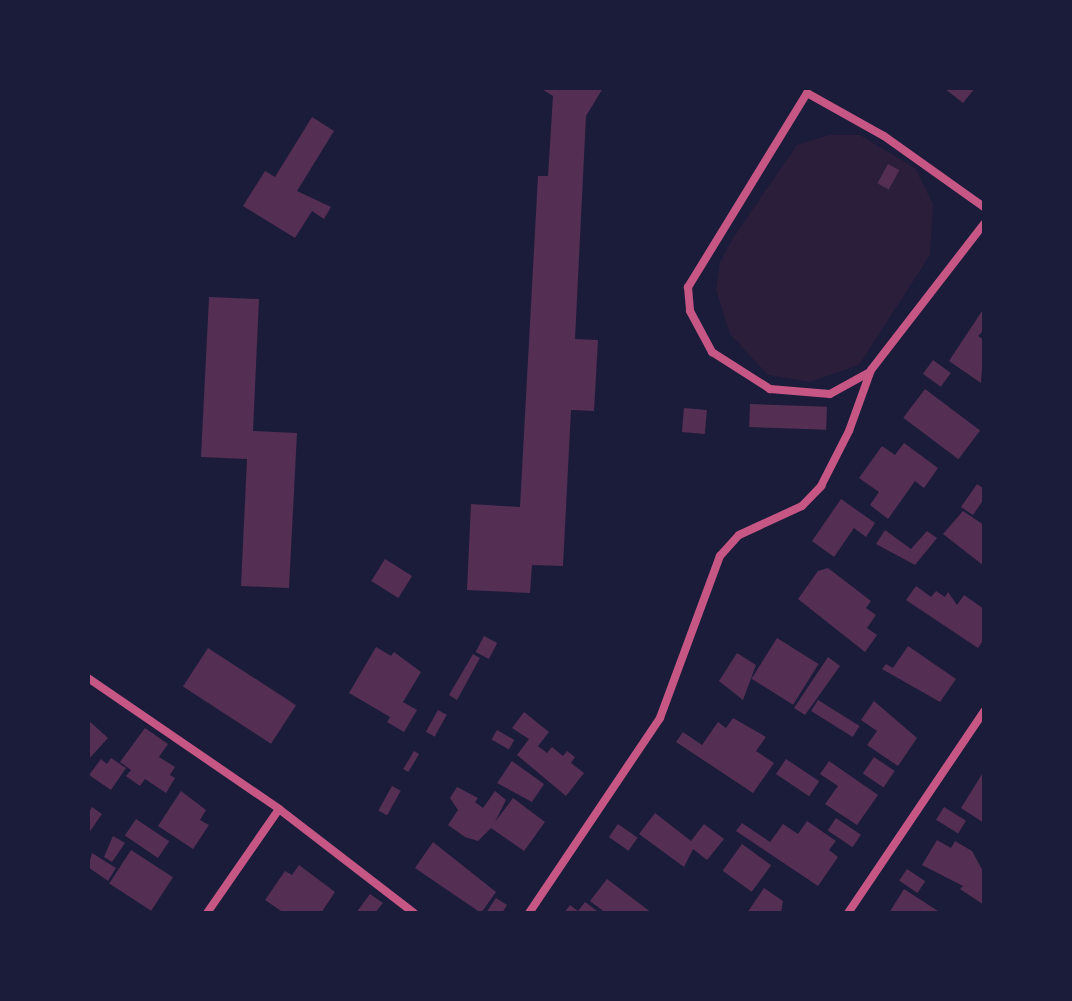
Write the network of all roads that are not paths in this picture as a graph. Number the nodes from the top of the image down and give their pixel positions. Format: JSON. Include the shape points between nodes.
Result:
{"nodes":[{"id":1,"x":806,"y":91,"type":"edge"},
{"id":2,"x":984,"y":207,"type":"edge"},
{"id":3,"x":984,"y":224,"type":"edge"},
{"id":4,"x":871,"y":370,"type":"junction"},
{"id":5,"x":88,"y":678,"type":"edge"},
{"id":6,"x":984,"y":711,"type":"edge"},
{"id":7,"x":279,"y":809,"type":"junction"},
{"id":8,"x":207,"y":913,"type":"edge"},
{"id":9,"x":414,"y":913,"type":"edge"},
{"id":10,"x":529,"y":913,"type":"edge"},
{"id":11,"x":848,"y":913,"type":"edge"}],
"edges":[{"from":1,"to":2,"type":"street","via":[[884,136]]},
{"from":1,"to":4,"type":"street","via":[[688,287],[690,311],[712,352],[770,389],[830,394]]},
{"from":3,"to":4,"type":"street"},
{"from":4,"to":10,"type":"street","via":[[821,486],[802,506],[739,535],[720,556],[660,718]]},
{"from":5,"to":7,"type":"street"},
{"from":6,"to":11,"type":"street"},
{"from":7,"to":8,"type":"street"},
{"from":7,"to":9,"type":"street"}]}
